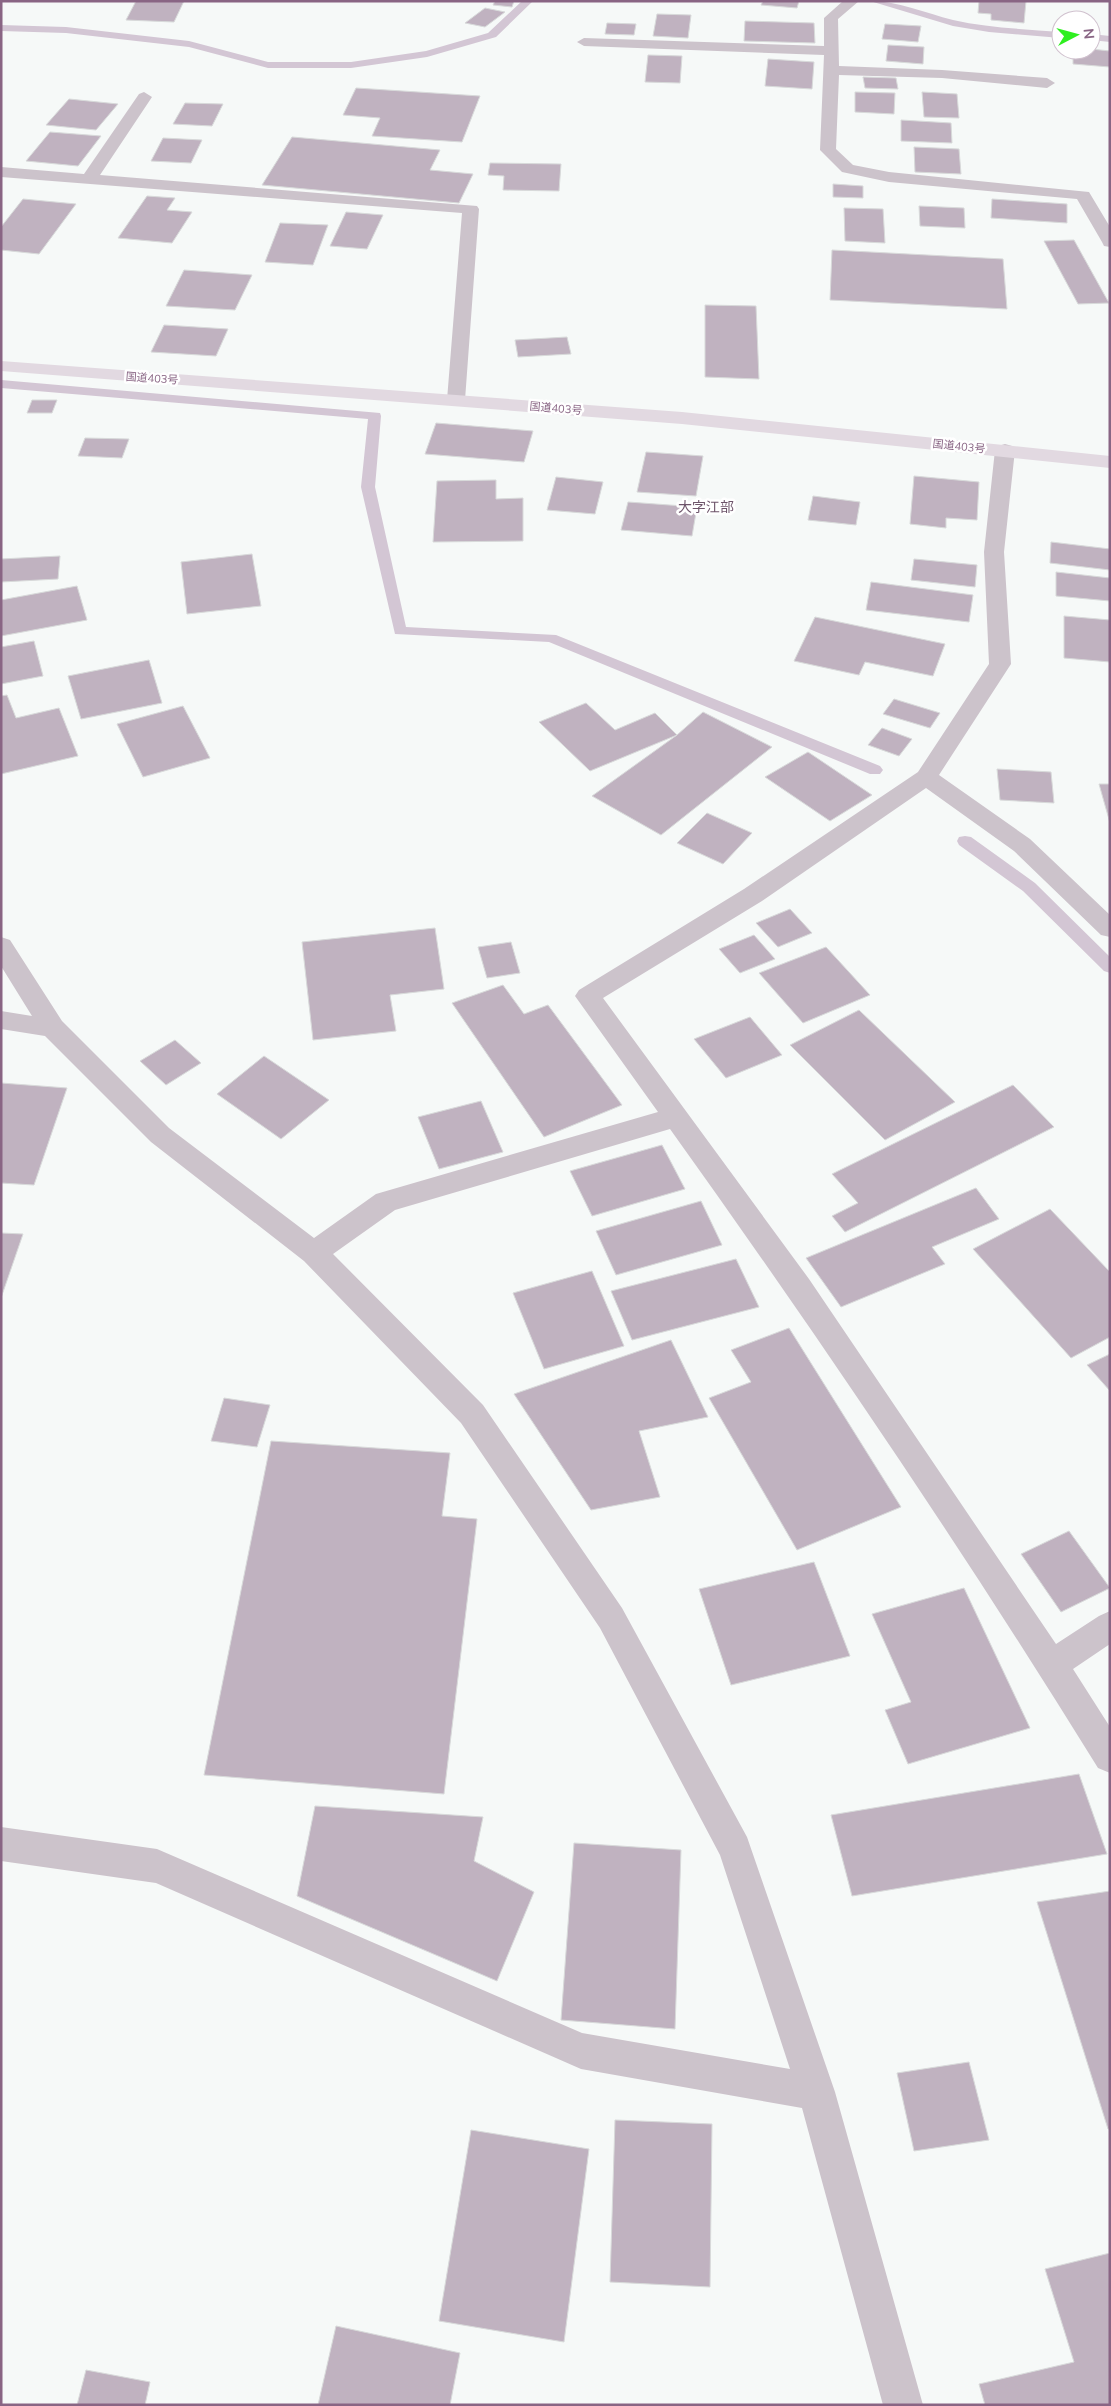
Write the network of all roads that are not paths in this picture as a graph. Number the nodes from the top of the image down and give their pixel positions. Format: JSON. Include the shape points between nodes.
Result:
{"nodes":[{"id":1,"x":846,"y":6,"type":"edge"},
{"id":2,"x":584,"y":42,"type":"dead end"},
{"id":3,"x":832,"y":51,"type":"junction"},
{"id":4,"x":832,"y":70,"type":"junction"},
{"id":5,"x":1047,"y":83,"type":"dead end"},
{"id":6,"x":144,"y":97,"type":"dead end"},
{"id":7,"x":1,"y":172,"type":"edge"},
{"id":8,"x":88,"y":179,"type":"junction"},
{"id":9,"x":1110,"y":242,"type":"edge"},
{"id":10,"x":1,"y":366,"type":"edge"},
{"id":11,"x":456,"y":400,"type":"junction"},
{"id":12,"x":1004,"y":450,"type":"junction"},
{"id":13,"x":1110,"y":462,"type":"edge"},
{"id":14,"x":926,"y":777,"type":"junction"},
{"id":15,"x":1110,"y":929,"type":"edge"},
{"id":16,"x":1,"y":946,"type":"edge"},
{"id":17,"x":1,"y":1020,"type":"edge"},
{"id":18,"x":53,"y":1028,"type":"junction"},
{"id":19,"x":675,"y":1117,"type":"junction"},
{"id":20,"x":314,"y":1253,"type":"junction"},
{"id":21,"x":1110,"y":1626,"type":"edge"},
{"id":22,"x":1052,"y":1664,"type":"junction"},
{"id":23,"x":1110,"y":1757,"type":"edge"},
{"id":24,"x":1,"y":1844,"type":"edge"},
{"id":25,"x":816,"y":2092,"type":"junction"},
{"id":26,"x":903,"y":2405,"type":"edge"}],
"edges":[{"from":1,"to":3,"type":"street","via":[[831,18]]},
{"from":2,"to":3,"type":"street"},
{"from":3,"to":4,"type":"street"},
{"from":4,"to":5,"type":"street","via":[[942,74]]},
{"from":4,"to":9,"type":"street","via":[[828,150],[848,169],[889,177],[1083,195]]},
{"from":6,"to":8,"type":"street"},
{"from":7,"to":8,"type":"street"},
{"from":8,"to":11,"type":"street","via":[[472,210]]},
{"from":10,"to":11,"type":"highway","name":"国道403号"},
{"from":11,"to":12,"type":"highway","name":"国道403号","via":[[682,418]]},
{"from":12,"to":13,"type":"highway","name":"国道403号"},
{"from":12,"to":14,"type":"street","via":[[994,552],[1000,664]]},
{"from":14,"to":15,"type":"street","via":[[1022,844]]},
{"from":14,"to":19,"type":"street","via":[[753,895],[588,996]]},
{"from":16,"to":18,"type":"street"},
{"from":17,"to":18,"type":"street"},
{"from":18,"to":20,"type":"street","via":[[160,1135]]},
{"from":19,"to":20,"type":"street","via":[[386,1202]]},
{"from":19,"to":22,"type":"street","via":[[799,1287]]},
{"from":20,"to":25,"type":"street","via":[[472,1414],[611,1618],[735,1849]]},
{"from":21,"to":22,"type":"street"},
{"from":22,"to":23,"type":"street"},
{"from":24,"to":25,"type":"street","via":[[157,1866],[581,2051]]},
{"from":25,"to":26,"type":"street"}]}
